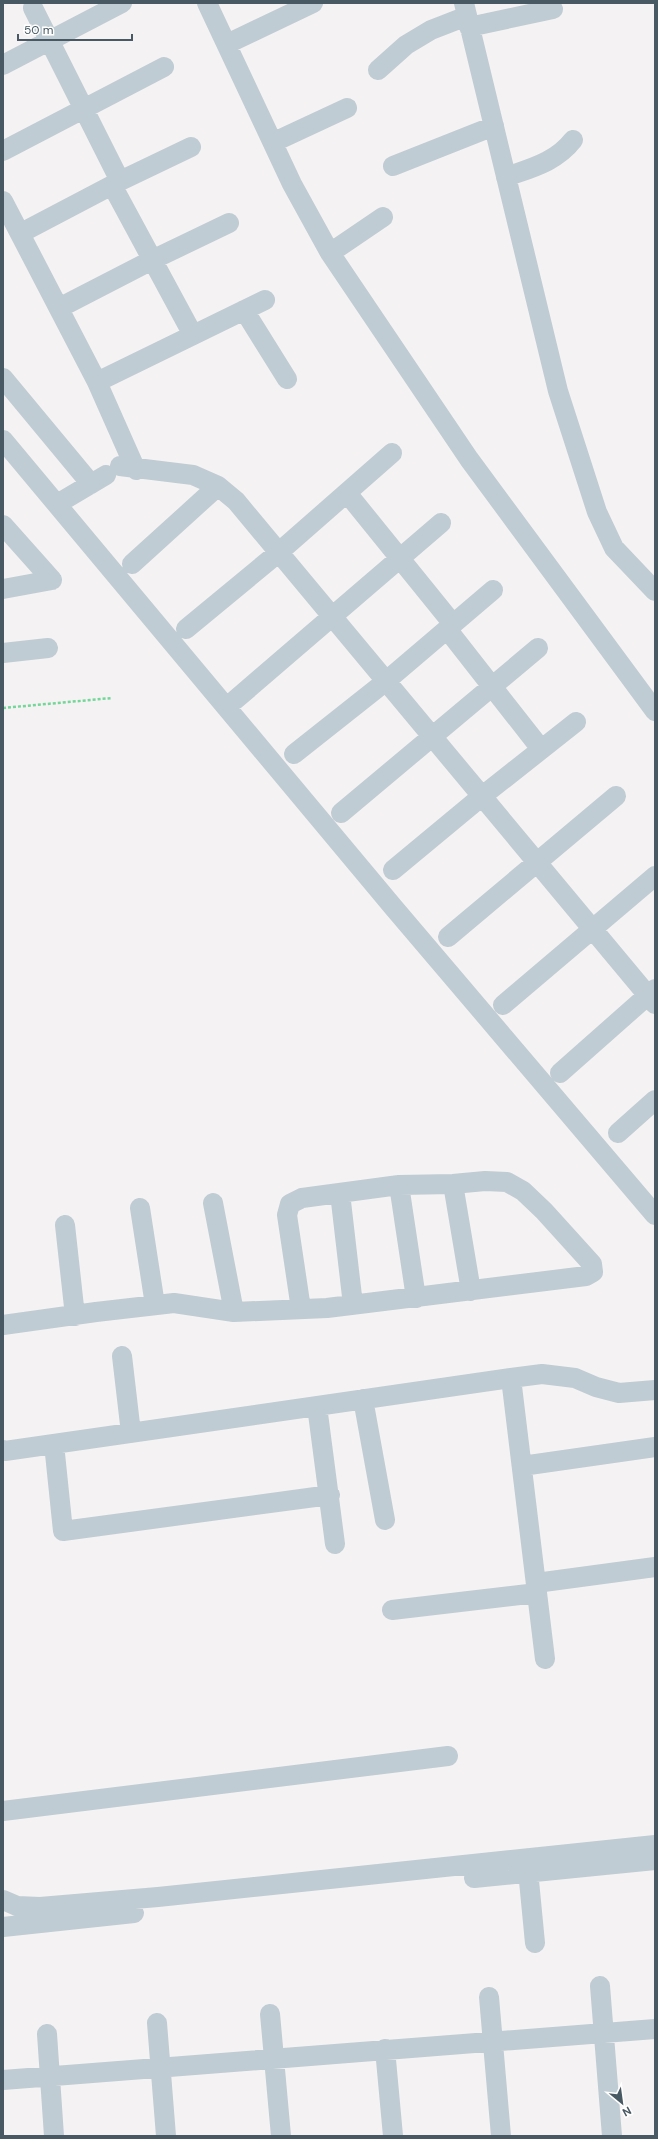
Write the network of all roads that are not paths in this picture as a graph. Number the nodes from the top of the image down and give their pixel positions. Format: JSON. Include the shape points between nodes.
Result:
{"nodes":[{"id":1,"x":122,"y":3,"type":"edge"},
{"id":2,"x":207,"y":3,"type":"edge"},
{"id":3,"x":313,"y":3,"type":"edge"},
{"id":4,"x":33,"y":8,"type":"dead end"},
{"id":5,"x":553,"y":9,"type":"dead end"},
{"id":6,"x":467,"y":16,"type":"edge"},
{"id":7,"x":49,"y":41,"type":"junction"},
{"id":8,"x":226,"y":44,"type":"junction"},
{"id":9,"x":3,"y":65,"type":"edge"},
{"id":10,"x":164,"y":67,"type":"dead end"},
{"id":11,"x":378,"y":70,"type":"dead end"},
{"id":12,"x":347,"y":108,"type":"dead end"},
{"id":13,"x":82,"y":109,"type":"junction"},
{"id":14,"x":494,"y":126,"type":"junction"},
{"id":15,"x":573,"y":140,"type":"dead end"},
{"id":16,"x":274,"y":142,"type":"junction"},
{"id":17,"x":191,"y":148,"type":"dead end"},
{"id":18,"x":3,"y":150,"type":"edge"},
{"id":19,"x":393,"y":166,"type":"dead end"},
{"id":20,"x":506,"y":176,"type":"junction"},
{"id":21,"x":116,"y":183,"type":"junction"},
{"id":22,"x":3,"y":201,"type":"edge"},
{"id":23,"x":382,"y":217,"type":"dead end"},
{"id":24,"x":229,"y":223,"type":"dead end"},
{"id":25,"x":21,"y":233,"type":"junction"},
{"id":26,"x":330,"y":253,"type":"junction"},
{"id":27,"x":152,"y":260,"type":"junction"},
{"id":28,"x":265,"y":300,"type":"dead end"},
{"id":29,"x":59,"y":308,"type":"junction"},
{"id":30,"x":244,"y":310,"type":"junction"},
{"id":31,"x":193,"y":335,"type":"junction"},
{"id":32,"x":3,"y":378,"type":"edge"},
{"id":33,"x":286,"y":379,"type":"dead end"},
{"id":34,"x":97,"y":382,"type":"junction"},
{"id":35,"x":3,"y":440,"type":"edge"},
{"id":36,"x":392,"y":453,"type":"dead end"},
{"id":37,"x":113,"y":474,"type":"junction"},
{"id":38,"x":218,"y":486,"type":"junction"},
{"id":39,"x":346,"y":493,"type":"junction"},
{"id":40,"x":57,"y":504,"type":"junction"},
{"id":41,"x":441,"y":523,"type":"dead end"},
{"id":42,"x":3,"y":525,"type":"edge"},
{"id":43,"x":278,"y":553,"type":"junction"},
{"id":44,"x":401,"y":558,"type":"junction"},
{"id":45,"x":132,"y":564,"type":"dead end"},
{"id":46,"x":3,"y":589,"type":"edge"},
{"id":47,"x":493,"y":590,"type":"dead end"},
{"id":48,"x":655,"y":591,"type":"edge"},
{"id":49,"x":332,"y":618,"type":"junction"},
{"id":50,"x":450,"y":627,"type":"junction"},
{"id":51,"x":186,"y":629,"type":"dead end"},
{"id":52,"x":48,"y":648,"type":"dead end"},
{"id":53,"x":538,"y":648,"type":"dead end"},
{"id":54,"x":3,"y":653,"type":"edge"},
{"id":55,"x":385,"y":682,"type":"junction"},
{"id":56,"x":492,"y":686,"type":"junction"},
{"id":57,"x":236,"y":700,"type":"dead end"},
{"id":58,"x":655,"y":711,"type":"edge"},
{"id":59,"x":576,"y":722,"type":"dead end"},
{"id":60,"x":431,"y":738,"type":"junction"},
{"id":61,"x":541,"y":750,"type":"junction"},
{"id":62,"x":294,"y":754,"type":"dead end"},
{"id":63,"x":616,"y":796,"type":"dead end"},
{"id":64,"x":480,"y":797,"type":"junction"},
{"id":65,"x":341,"y":813,"type":"dead end"},
{"id":66,"x":537,"y":864,"type":"junction"},
{"id":67,"x":393,"y":870,"type":"dead end"},
{"id":68,"x":655,"y":876,"type":"edge"},
{"id":69,"x":592,"y":929,"type":"junction"},
{"id":70,"x":448,"y":937,"type":"dead end"},
{"id":71,"x":652,"y":996,"type":"edge"},
{"id":72,"x":503,"y":1006,"type":"dead end"},
{"id":73,"x":560,"y":1073,"type":"dead end"},
{"id":74,"x":655,"y":1100,"type":"edge"},
{"id":75,"x":618,"y":1133,"type":"dead end"},
{"id":76,"x":453,"y":1184,"type":"junction"},
{"id":77,"x":400,"y":1185,"type":"junction"},
{"id":78,"x":340,"y":1193,"type":"junction"},
{"id":79,"x":213,"y":1203,"type":"dead end"},
{"id":80,"x":651,"y":1203,"type":"edge"},
{"id":81,"x":140,"y":1208,"type":"dead end"},
{"id":82,"x":64,"y":1225,"type":"dead end"},
{"id":83,"x":471,"y":1291,"type":"junction"},
{"id":84,"x":416,"y":1298,"type":"junction"},
{"id":85,"x":155,"y":1305,"type":"junction"},
{"id":86,"x":353,"y":1305,"type":"junction"},
{"id":87,"x":301,"y":1309,"type":"junction"},
{"id":88,"x":234,"y":1312,"type":"junction"},
{"id":89,"x":75,"y":1316,"type":"junction"},
{"id":90,"x":3,"y":1326,"type":"edge"},
{"id":91,"x":122,"y":1356,"type":"dead end"},
{"id":92,"x":511,"y":1378,"type":"junction"},
{"id":93,"x":655,"y":1390,"type":"edge"},
{"id":94,"x":363,"y":1399,"type":"junction"},
{"id":95,"x":317,"y":1406,"type":"junction"},
{"id":96,"x":132,"y":1433,"type":"junction"},
{"id":97,"x":54,"y":1444,"type":"junction"},
{"id":98,"x":655,"y":1447,"type":"edge"},
{"id":99,"x":3,"y":1450,"type":"edge"},
{"id":100,"x":522,"y":1466,"type":"junction"},
{"id":101,"x":330,"y":1495,"type":"junction"},
{"id":102,"x":385,"y":1520,"type":"dead end"},
{"id":103,"x":335,"y":1544,"type":"dead end"},
{"id":104,"x":655,"y":1567,"type":"edge"},
{"id":105,"x":536,"y":1588,"type":"junction"},
{"id":106,"x":392,"y":1610,"type":"dead end"},
{"id":107,"x":545,"y":1658,"type":"dead end"},
{"id":108,"x":448,"y":1756,"type":"dead end"},
{"id":109,"x":3,"y":1811,"type":"edge"},
{"id":110,"x":655,"y":1845,"type":"edge"},
{"id":111,"x":655,"y":1860,"type":"edge"},
{"id":112,"x":528,"y":1866,"type":"junction"},
{"id":113,"x":3,"y":1900,"type":"edge"},
{"id":114,"x":3,"y":1927,"type":"edge"},
{"id":115,"x":535,"y":1943,"type":"dead end"},
{"id":116,"x":600,"y":1986,"type":"dead end"},
{"id":117,"x":489,"y":1997,"type":"dead end"},
{"id":118,"x":270,"y":2014,"type":"dead end"},
{"id":119,"x":157,"y":2024,"type":"dead end"},
{"id":120,"x":655,"y":2029,"type":"edge"},
{"id":121,"x":604,"y":2033,"type":"junction"},
{"id":122,"x":47,"y":2034,"type":"dead end"},
{"id":123,"x":493,"y":2041,"type":"junction"},
{"id":124,"x":385,"y":2049,"type":"junction"},
{"id":125,"x":274,"y":2057,"type":"junction"},
{"id":126,"x":160,"y":2067,"type":"junction"},
{"id":127,"x":50,"y":2076,"type":"junction"},
{"id":128,"x":3,"y":2080,"type":"edge"},
{"id":129,"x":54,"y":2136,"type":"edge"},
{"id":130,"x":166,"y":2136,"type":"edge"},
{"id":131,"x":281,"y":2136,"type":"edge"},
{"id":132,"x":393,"y":2136,"type":"edge"},
{"id":133,"x":501,"y":2136,"type":"edge"},
{"id":134,"x":612,"y":2136,"type":"edge"}],
"edges":[{"from":1,"to":7,"type":"street"},
{"from":2,"to":8,"type":"street"},
{"from":3,"to":8,"type":"street"},
{"from":4,"to":7,"type":"street"},
{"from":5,"to":6,"type":"street"},
{"from":6,"to":11,"type":"street","via":[[431,30],[406,45]]},
{"from":6,"to":14,"type":"street"},
{"from":7,"to":9,"type":"street"},
{"from":7,"to":13,"type":"street"},
{"from":8,"to":16,"type":"street"},
{"from":10,"to":13,"type":"street"},
{"from":12,"to":16,"type":"street"},
{"from":13,"to":18,"type":"street"},
{"from":13,"to":21,"type":"street"},
{"from":14,"to":19,"type":"street"},
{"from":14,"to":20,"type":"street"},
{"from":15,"to":20,"type":"street","via":[[564,151],[546,162]]},
{"from":16,"to":26,"type":"street","via":[[292,184]]},
{"from":17,"to":21,"type":"street"},
{"from":20,"to":48,"type":"street","via":[[558,391],[597,512],[614,548]]},
{"from":21,"to":25,"type":"street"},
{"from":21,"to":27,"type":"street"},
{"from":22,"to":25,"type":"street"},
{"from":23,"to":26,"type":"street"},
{"from":24,"to":27,"type":"street"},
{"from":25,"to":29,"type":"street"},
{"from":26,"to":58,"type":"street","via":[[470,459]]},
{"from":27,"to":29,"type":"street"},
{"from":27,"to":31,"type":"street"},
{"from":28,"to":30,"type":"street"},
{"from":29,"to":34,"type":"street"},
{"from":30,"to":31,"type":"street"},
{"from":30,"to":33,"type":"street"},
{"from":31,"to":34,"type":"street"},
{"from":32,"to":37,"type":"street"},
{"from":34,"to":37,"type":"street"},
{"from":35,"to":40,"type":"street"},
{"from":36,"to":39,"type":"street"},
{"from":37,"to":38,"type":"street","via":[[193,475]]},
{"from":37,"to":40,"type":"street"},
{"from":38,"to":43,"type":"street","via":[[236,502]]},
{"from":38,"to":45,"type":"street"},
{"from":39,"to":43,"type":"street"},
{"from":39,"to":44,"type":"street"},
{"from":40,"to":80,"type":"street","via":[[394,908]]},
{"from":41,"to":44,"type":"street"},
{"from":42,"to":46,"type":"street","via":[[52,580]]},
{"from":43,"to":49,"type":"street"},
{"from":43,"to":51,"type":"street"},
{"from":44,"to":49,"type":"street"},
{"from":44,"to":50,"type":"street"},
{"from":47,"to":50,"type":"street"},
{"from":49,"to":55,"type":"street"},
{"from":49,"to":57,"type":"street"},
{"from":50,"to":55,"type":"street"},
{"from":50,"to":56,"type":"street"},
{"from":52,"to":54,"type":"street"},
{"from":53,"to":56,"type":"street"},
{"from":55,"to":60,"type":"street"},
{"from":55,"to":62,"type":"street"},
{"from":56,"to":60,"type":"street"},
{"from":56,"to":61,"type":"street"},
{"from":59,"to":61,"type":"street"},
{"from":60,"to":64,"type":"street"},
{"from":60,"to":65,"type":"street"},
{"from":61,"to":64,"type":"street"},
{"from":63,"to":66,"type":"street"},
{"from":64,"to":66,"type":"street"},
{"from":64,"to":67,"type":"street"},
{"from":66,"to":69,"type":"street"},
{"from":66,"to":70,"type":"street"},
{"from":68,"to":69,"type":"street"},
{"from":69,"to":71,"type":"street"},
{"from":69,"to":72,"type":"street"},
{"from":71,"to":73,"type":"street"},
{"from":74,"to":75,"type":"street"},
{"from":76,"to":77,"type":"street"},
{"from":76,"to":83,"type":"street"},
{"from":76,"to":83,"type":"street","via":[[507,1182],[523,1191],[592,1264],[593,1272],[586,1276]]},
{"from":77,"to":78,"type":"street"},
{"from":77,"to":84,"type":"street"},
{"from":78,"to":86,"type":"street"},
{"from":78,"to":87,"type":"street","via":[[302,1198],[290,1204],[287,1215]]},
{"from":79,"to":88,"type":"street"},
{"from":81,"to":85,"type":"street"},
{"from":82,"to":89,"type":"street"},
{"from":83,"to":84,"type":"street"},
{"from":84,"to":86,"type":"street"},
{"from":85,"to":88,"type":"street","via":[[174,1303]]},
{"from":85,"to":89,"type":"street"},
{"from":86,"to":87,"type":"street"},
{"from":87,"to":88,"type":"street"},
{"from":89,"to":90,"type":"street"},
{"from":91,"to":96,"type":"street"},
{"from":92,"to":93,"type":"street","via":[[542,1374],[575,1378],[619,1393]]},
{"from":92,"to":94,"type":"street"},
{"from":92,"to":100,"type":"street"},
{"from":94,"to":95,"type":"street"},
{"from":94,"to":102,"type":"street"},
{"from":95,"to":96,"type":"street"},
{"from":95,"to":101,"type":"street"},
{"from":96,"to":97,"type":"street"},
{"from":97,"to":99,"type":"street"},
{"from":97,"to":101,"type":"street","via":[[63,1531]]},
{"from":98,"to":100,"type":"street"},
{"from":100,"to":105,"type":"street"},
{"from":101,"to":103,"type":"street"},
{"from":104,"to":105,"type":"street"},
{"from":105,"to":106,"type":"street"},
{"from":105,"to":107,"type":"street"},
{"from":108,"to":109,"type":"street"},
{"from":110,"to":112,"type":"street"},
{"from":111,"to":112,"type":"street"},
{"from":112,"to":113,"type":"street","via":[[48,1907],[17,1906]]},
{"from":112,"to":114,"type":"street"},
{"from":112,"to":115,"type":"street"},
{"from":116,"to":121,"type":"street"},
{"from":117,"to":123,"type":"street"},
{"from":118,"to":125,"type":"street"},
{"from":119,"to":126,"type":"street"},
{"from":120,"to":121,"type":"street"},
{"from":121,"to":123,"type":"street"},
{"from":121,"to":134,"type":"street"},
{"from":122,"to":127,"type":"street"},
{"from":123,"to":124,"type":"street"},
{"from":123,"to":133,"type":"street"},
{"from":124,"to":125,"type":"street"},
{"from":124,"to":132,"type":"street"},
{"from":125,"to":126,"type":"street"},
{"from":125,"to":131,"type":"street"},
{"from":126,"to":127,"type":"street"},
{"from":126,"to":130,"type":"street"},
{"from":127,"to":128,"type":"street"},
{"from":127,"to":129,"type":"street"}]}
